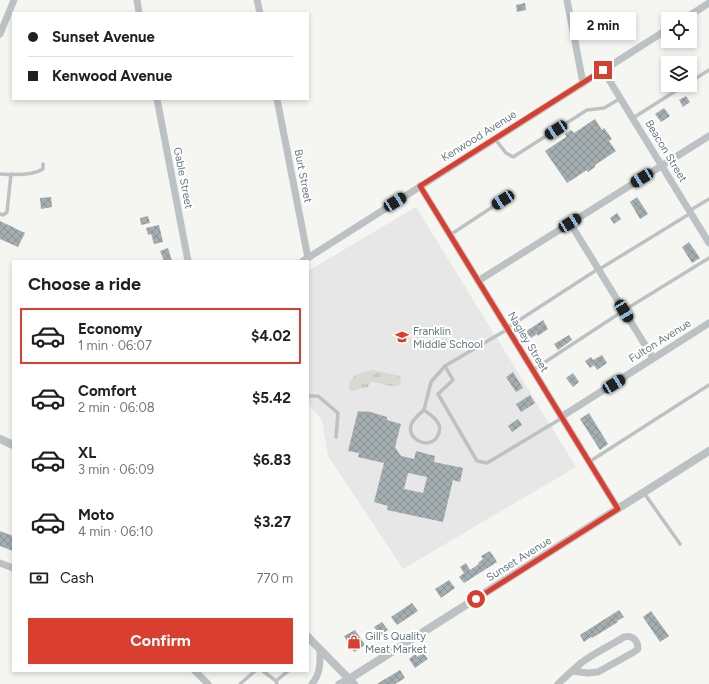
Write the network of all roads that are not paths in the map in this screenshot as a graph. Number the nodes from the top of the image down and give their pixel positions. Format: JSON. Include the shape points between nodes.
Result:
{"nodes":[{"id":1,"x":14,"y":0,"type":"edge"},
{"id":2,"x":137,"y":0,"type":"edge"},
{"id":3,"x":257,"y":0,"type":"edge"},
{"id":4,"x":566,"y":0,"type":"edge"},
{"id":5,"x":709,"y":3,"type":"edge"},
{"id":6,"x":139,"y":12,"type":"edge"},
{"id":7,"x":260,"y":12,"type":"edge"},
{"id":8,"x":695,"y":12,"type":"edge"},
{"id":9,"x":661,"y":33,"type":"edge"},
{"id":10,"x":0,"y":34,"type":"edge"},
{"id":11,"x":603,"y":70,"type":"junction"},
{"id":12,"x":709,"y":70,"type":"edge"},
{"id":13,"x":697,"y":78,"type":"edge"},
{"id":14,"x":583,"y":83,"type":"junction"},
{"id":15,"x":674,"y":92,"type":"edge"},
{"id":16,"x":621,"y":98,"type":"junction"},
{"id":17,"x":156,"y":100,"type":"edge"},
{"id":18,"x":277,"y":100,"type":"edge"},
{"id":19,"x":633,"y":118,"type":"junction"},
{"id":20,"x":709,"y":136,"type":"edge"},
{"id":21,"x":495,"y":139,"type":"junction"},
{"id":22,"x":43,"y":164,"type":"dead end"},
{"id":23,"x":662,"y":165,"type":"junction"},
{"id":24,"x":0,"y":174,"type":"edge"},
{"id":25,"x":11,"y":174,"type":"junction"},
{"id":26,"x":420,"y":186,"type":"junction"},
{"id":27,"x":709,"y":199,"type":"edge"},
{"id":28,"x":503,"y":200,"type":"dead end"},
{"id":29,"x":690,"y":212,"type":"junction"},
{"id":30,"x":0,"y":214,"type":"edge"},
{"id":31,"x":570,"y":223,"type":"junction"},
{"id":32,"x":450,"y":235,"type":"junction"},
{"id":33,"x":709,"y":243,"type":"edge"},
{"id":34,"x":709,"y":258,"type":"edge"},
{"id":35,"x":305,"y":259,"type":"edge"},
{"id":36,"x":188,"y":260,"type":"edge"},
{"id":37,"x":598,"y":269,"type":"junction"},
{"id":38,"x":478,"y":281,"type":"junction"},
{"id":39,"x":624,"y":311,"type":"junction"},
{"id":40,"x":709,"y":323,"type":"edge"},
{"id":41,"x":507,"y":328,"type":"junction"},
{"id":42,"x":653,"y":358,"type":"junction"},
{"id":43,"x":445,"y":366,"type":"junction"},
{"id":44,"x":532,"y":370,"type":"junction"},
{"id":45,"x":709,"y":385,"type":"edge"},
{"id":46,"x":309,"y":396,"type":"edge"},
{"id":47,"x":424,"y":410,"type":"junction"},
{"id":48,"x":562,"y":417,"type":"junction"},
{"id":49,"x":336,"y":437,"type":"dead end"},
{"id":50,"x":0,"y":439,"type":"edge"},
{"id":51,"x":12,"y":445,"type":"edge"},
{"id":52,"x":709,"y":451,"type":"edge"},
{"id":53,"x":589,"y":462,"type":"junction"},
{"id":54,"x":644,"y":493,"type":"junction"},
{"id":55,"x":618,"y":509,"type":"junction"},
{"id":56,"x":680,"y":544,"type":"dead end"},
{"id":57,"x":0,"y":563,"type":"edge"},
{"id":58,"x":12,"y":568,"type":"edge"},
{"id":59,"x":309,"y":638,"type":"edge"},
{"id":60,"x":320,"y":649,"type":"junction"},
{"id":61,"x":196,"y":672,"type":"edge"},
{"id":62,"x":254,"y":672,"type":"edge"},
{"id":63,"x":263,"y":672,"type":"edge"},
{"id":64,"x":287,"y":672,"type":"edge"},
{"id":65,"x":572,"y":672,"type":"junction"},
{"id":66,"x":277,"y":682,"type":"edge"},
{"id":67,"x":352,"y":682,"type":"edge"},
{"id":68,"x":208,"y":684,"type":"edge"},
{"id":69,"x":240,"y":684,"type":"edge"},
{"id":70,"x":312,"y":684,"type":"edge"},
{"id":71,"x":339,"y":684,"type":"edge"},
{"id":72,"x":558,"y":684,"type":"edge"}],
"edges":[{"from":1,"to":10,"type":"street"},
{"from":2,"to":6,"type":"street"},
{"from":3,"to":7,"type":"street"},
{"from":4,"to":14,"type":"street"},
{"from":5,"to":8,"type":"street"},
{"from":9,"to":11,"type":"street","name":"Kenwood Avenue"},
{"from":11,"to":14,"type":"street","name":"Kenwood Avenue"},
{"from":11,"to":16,"type":"street","name":"Beacon Street"},
{"from":12,"to":13,"type":"lane"},
{"from":14,"to":21,"type":"street","name":"Kenwood Avenue"},
{"from":15,"to":19,"type":"lane"},
{"from":16,"to":19,"type":"street","name":"Beacon Street"},
{"from":16,"to":21,"type":"lane","via":[[604,108],[587,110],[513,156],[506,153]]},
{"from":17,"to":36,"type":"street","name":"Gable Street"},
{"from":18,"to":35,"type":"street","name":"Burt Street"},
{"from":19,"to":23,"type":"street","name":"Beacon Street"},
{"from":20,"to":23,"type":"street"},
{"from":21,"to":26,"type":"street","name":"Kenwood Avenue"},
{"from":22,"to":25,"type":"lane","via":[[43,169],[39,172]]},
{"from":23,"to":29,"type":"street","name":"Beacon Street"},
{"from":23,"to":31,"type":"street"},
{"from":24,"to":25,"type":"lane"},
{"from":25,"to":30,"type":"lane","via":[[7,212]]},
{"from":26,"to":32,"type":"street","name":"Nagley Street"},
{"from":26,"to":35,"type":"street","name":"Kenwood Avenue"},
{"from":27,"to":29,"type":"lane"},
{"from":28,"to":32,"type":"lane"},
{"from":29,"to":33,"type":"street","name":"Beacon Street"},
{"from":29,"to":37,"type":"lane"},
{"from":31,"to":37,"type":"street"},
{"from":31,"to":38,"type":"street"},
{"from":32,"to":38,"type":"street","name":"Nagley Street"},
{"from":34,"to":39,"type":"lane"},
{"from":37,"to":39,"type":"street"},
{"from":37,"to":41,"type":"lane"},
{"from":38,"to":41,"type":"street","name":"Nagley Street"},
{"from":39,"to":42,"type":"street"},
{"from":39,"to":44,"type":"lane"},
{"from":40,"to":42,"type":"street","name":"Fulton Avenue"},
{"from":41,"to":43,"type":"lane"},
{"from":41,"to":44,"type":"street","name":"Nagley Street"},
{"from":42,"to":48,"type":"street","name":"Fulton Avenue"},
{"from":43,"to":47,"type":"lane","via":[[431,382]]},
{"from":43,"to":48,"type":"lane","via":[[453,380],[438,394],[477,461],[487,463]]},
{"from":44,"to":48,"type":"street","name":"Nagley Street"},
{"from":45,"to":53,"type":"lane"},
{"from":46,"to":49,"type":"lane","via":[[318,396],[338,413]]},
{"from":47,"to":47,"type":"lane","via":[[413,421],[411,429],[417,441],[426,443],[435,439],[440,430],[437,421]]},
{"from":48,"to":53,"type":"street","name":"Nagley Street"},
{"from":50,"to":51,"type":"street"},
{"from":52,"to":54,"type":"street","name":"Sunset Avenue"},
{"from":53,"to":55,"type":"street","name":"Nagley Street"},
{"from":54,"to":55,"type":"street","name":"Sunset Avenue"},
{"from":54,"to":56,"type":"lane"},
{"from":55,"to":67,"type":"street","name":"Sunset Avenue"},
{"from":57,"to":58,"type":"street"},
{"from":59,"to":60,"type":"street"},
{"from":60,"to":67,"type":"street"},
{"from":60,"to":70,"type":"street","via":[[320,668]]},
{"from":61,"to":68,"type":"street"},
{"from":62,"to":69,"type":"lane"},
{"from":63,"to":66,"type":"lane"},
{"from":64,"to":66,"type":"lane"},
{"from":65,"to":65,"type":"street","via":[[624,637],[632,637],[638,645],[634,652],[598,672]]},
{"from":65,"to":72,"type":"street"},
{"from":67,"to":71,"type":"street","name":"Sunset Avenue"}]}
